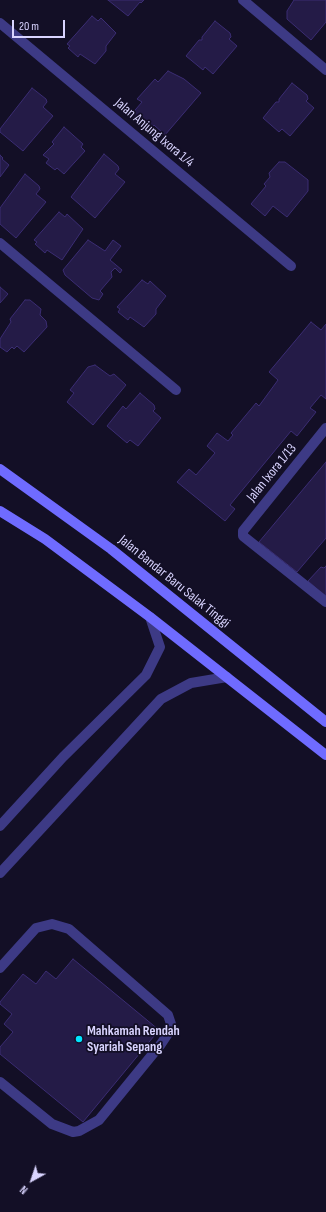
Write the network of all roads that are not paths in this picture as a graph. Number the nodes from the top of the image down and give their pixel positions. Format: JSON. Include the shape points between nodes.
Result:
{"nodes":[{"id":1,"x":243,"y":0,"type":"edge"},
{"id":2,"x":0,"y":22,"type":"edge"},
{"id":3,"x":326,"y":70,"type":"edge"},
{"id":4,"x":0,"y":243,"type":"edge"},
{"id":5,"x":291,"y":266,"type":"dead end"},
{"id":6,"x":176,"y":390,"type":"dead end"},
{"id":7,"x":326,"y":428,"type":"edge"},
{"id":8,"x":0,"y":469,"type":"edge"},
{"id":9,"x":0,"y":511,"type":"edge"},
{"id":10,"x":326,"y":602,"type":"edge"},
{"id":11,"x":150,"y":617,"type":"junction"},
{"id":12,"x":227,"y":677,"type":"junction"},
{"id":13,"x":326,"y":722,"type":"edge"},
{"id":14,"x":326,"y":755,"type":"edge"},
{"id":15,"x":0,"y":826,"type":"edge"},
{"id":16,"x":0,"y":873,"type":"edge"},
{"id":17,"x":0,"y":968,"type":"edge"},
{"id":18,"x":0,"y":1082,"type":"edge"}],
"edges":[{"from":1,"to":3,"type":"street"},
{"from":2,"to":5,"type":"street","name":"Jalan Anjung Ixora 1/4"},
{"from":4,"to":6,"type":"street"},
{"from":7,"to":10,"type":"street","name":"Jalan Ixora 1/13","via":[[243,531],[243,536]]},
{"from":8,"to":13,"type":"main road","name":"Jalan Bandar Baru Salak Tinggi","via":[[111,549]]},
{"from":9,"to":11,"type":"main road","via":[[45,539]]},
{"from":11,"to":12,"type":"main road"},
{"from":11,"to":15,"type":"street","via":[[160,647],[146,675],[63,757]]},
{"from":12,"to":14,"type":"main road"},
{"from":12,"to":16,"type":"street","via":[[191,683],[161,699]]},
{"from":17,"to":18,"type":"street","via":[[36,928],[52,924],[69,929],[168,1015],[171,1024],[161,1044],[99,1120],[79,1131],[73,1132],[52,1124]]}]}
